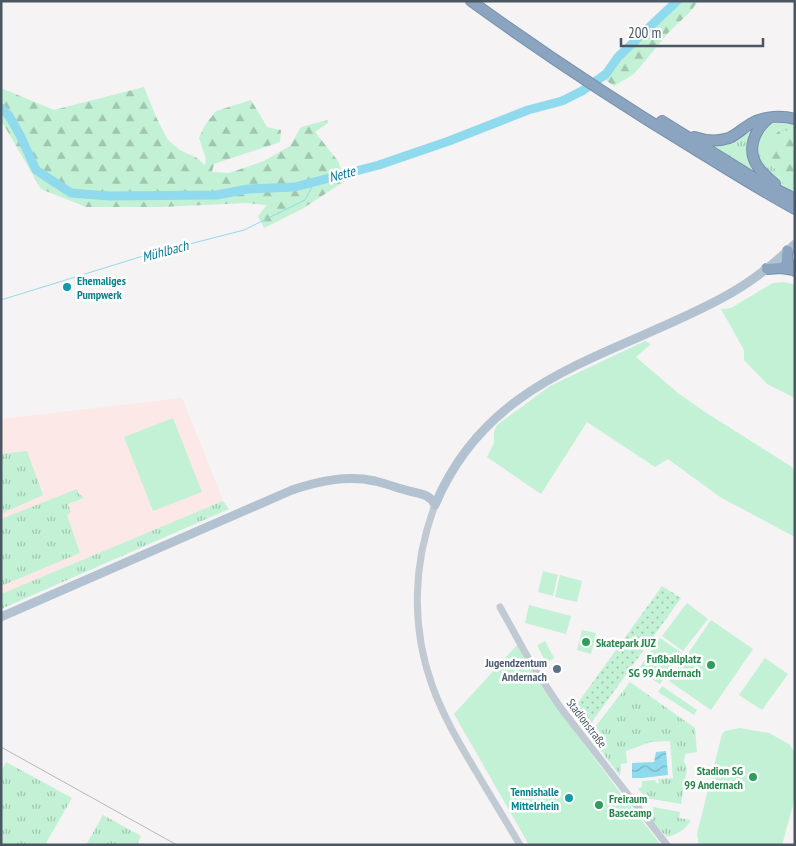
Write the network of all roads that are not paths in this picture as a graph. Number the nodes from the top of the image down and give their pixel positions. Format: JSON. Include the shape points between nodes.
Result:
{"nodes":[{"id":1,"x":470,"y":1,"type":"edge"},
{"id":2,"x":481,"y":1,"type":"edge"},
{"id":3,"x":577,"y":71,"type":"junction"},
{"id":4,"x":621,"y":100,"type":"junction"},
{"id":5,"x":770,"y":118,"type":"junction"},
{"id":6,"x":795,"y":119,"type":"edge"},
{"id":7,"x":681,"y":133,"type":"junction"},
{"id":8,"x":792,"y":197,"type":"edge"},
{"id":9,"x":795,"y":209,"type":"edge"},
{"id":10,"x":791,"y":248,"type":"edge"},
{"id":11,"x":794,"y":267,"type":"edge"},
{"id":12,"x":767,"y":268,"type":"junction"},
{"id":13,"x":444,"y":484,"type":"junction"},
{"id":14,"x":408,"y":491,"type":"junction"},
{"id":15,"x":422,"y":494,"type":"junction"},
{"id":16,"x":435,"y":505,"type":"junction"},
{"id":17,"x":500,"y":607,"type":"dead end"},
{"id":18,"x":1,"y":617,"type":"edge"},
{"id":19,"x":520,"y":845,"type":"edge"},
{"id":20,"x":667,"y":845,"type":"edge"}],
"edges":[{"from":1,"to":3,"type":"highway"},
{"from":2,"to":3,"type":"highway"},
{"from":3,"to":4,"type":"highway"},
{"from":4,"to":7,"type":"highway"},
{"from":4,"to":9,"type":"highway"},
{"from":5,"to":6,"type":"highway","via":[[785,116]]},
{"from":5,"to":7,"type":"highway","via":[[753,122],[737,134],[720,140],[704,140]]},
{"from":5,"to":8,"type":"highway","via":[[754,137],[753,157],[765,176]]},
{"from":7,"to":8,"type":"highway","via":[[754,178]]},
{"from":10,"to":11,"type":"highway"},
{"from":10,"to":12,"type":"main road"},
{"from":11,"to":12,"type":"highway"},
{"from":12,"to":13,"type":"main road","via":[[745,285],[707,306],[574,366],[514,402],[475,438]]},
{"from":13,"to":15,"type":"main road"},
{"from":13,"to":16,"type":"main road"},
{"from":14,"to":15,"type":"main road"},
{"from":14,"to":16,"type":"main road"},
{"from":14,"to":18,"type":"main road","via":[[362,479],[312,483]]},
{"from":15,"to":16,"type":"main road"},
{"from":16,"to":19,"type":"street","via":[[426,530],[417,589],[424,660],[436,697],[456,737]]},
{"from":17,"to":20,"type":"street","name":"Stadionstraße","via":[[560,707]]}]}
